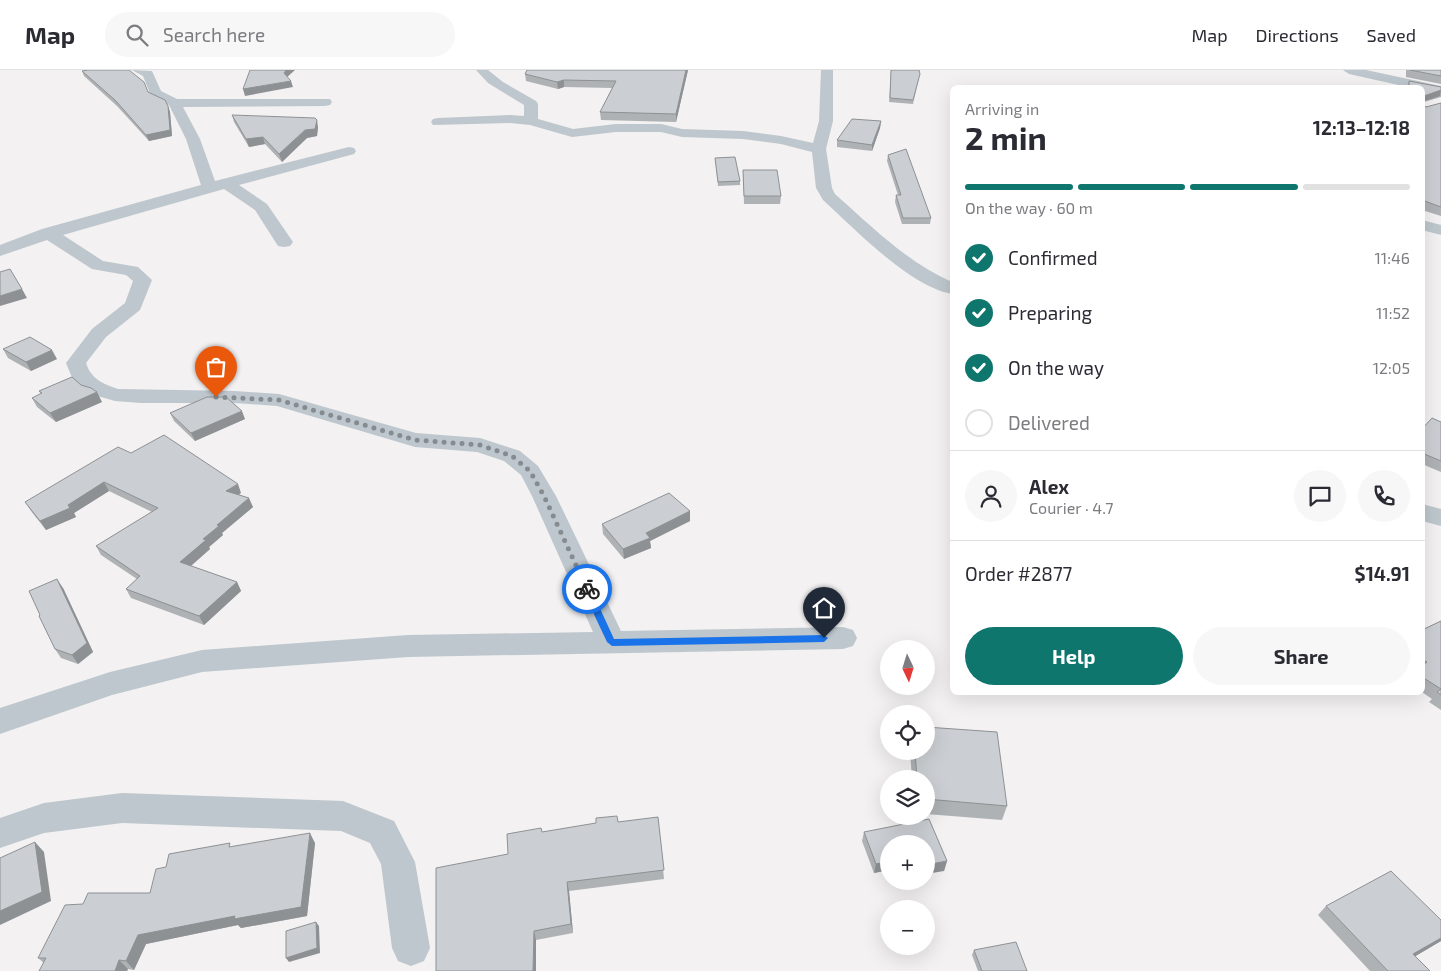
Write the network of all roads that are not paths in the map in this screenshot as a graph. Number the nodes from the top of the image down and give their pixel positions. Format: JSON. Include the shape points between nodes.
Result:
{"nodes":[{"id":1,"x":138,"y":70,"type":"edge"},
{"id":2,"x":482,"y":70,"type":"edge"},
{"id":3,"x":827,"y":70,"type":"edge"},
{"id":4,"x":1349,"y":70,"type":"edge"},
{"id":5,"x":1418,"y":85,"type":"edge"},
{"id":6,"x":1425,"y":87,"type":"edge"},
{"id":7,"x":1441,"y":90,"type":"edge"},
{"id":8,"x":325,"y":102,"type":"dead end"},
{"id":9,"x":174,"y":103,"type":"junction"},
{"id":10,"x":531,"y":121,"type":"junction"},
{"id":11,"x":438,"y":122,"type":"dead end"},
{"id":12,"x":819,"y":148,"type":"junction"},
{"id":13,"x":349,"y":151,"type":"dead end"},
{"id":14,"x":226,"y":184,"type":"junction"},
{"id":15,"x":210,"y":188,"type":"junction"},
{"id":16,"x":1425,"y":226,"type":"edge"},
{"id":17,"x":1441,"y":230,"type":"edge"},
{"id":18,"x":48,"y":233,"type":"junction"},
{"id":19,"x":284,"y":242,"type":"dead end"},
{"id":20,"x":0,"y":251,"type":"edge"},
{"id":21,"x":950,"y":288,"type":"edge"},
{"id":22,"x":1425,"y":513,"type":"edge"},
{"id":23,"x":1441,"y":518,"type":"edge"},
{"id":24,"x":843,"y":638,"type":"dead end"},
{"id":25,"x":612,"y":642,"type":"junction"},
{"id":26,"x":0,"y":721,"type":"edge"},
{"id":27,"x":0,"y":833,"type":"edge"},
{"id":28,"x":411,"y":948,"type":"dead end"}],
"edges":[{"from":1,"to":9,"type":"street","via":[[148,74],[156,93]]},
{"from":2,"to":10,"type":"street","via":[[501,87],[531,104]]},
{"from":3,"to":12,"type":"street","via":[[826,121]]},
{"from":4,"to":5,"type":"street"},
{"from":6,"to":7,"type":"street"},
{"from":8,"to":9,"type":"street"},
{"from":9,"to":15,"type":"street","via":[[193,139]]},
{"from":10,"to":11,"type":"street"},
{"from":10,"to":12,"type":"street","via":[[572,133],[616,128],[661,128],[682,133],[743,135]]},
{"from":12,"to":21,"type":"street","via":[[824,188],[829,197],[897,258]]},
{"from":13,"to":14,"type":"street"},
{"from":14,"to":15,"type":"street"},
{"from":14,"to":19,"type":"street","via":[[262,207]]},
{"from":15,"to":18,"type":"street","via":[[167,197]]},
{"from":16,"to":17,"type":"street"},
{"from":18,"to":20,"type":"street"},
{"from":18,"to":25,"type":"street","via":[[98,264],[132,271],[143,280],[134,306],[98,333],[76,363],[80,376],[95,388],[140,397],[279,400],[415,440],[480,445],[512,456],[530,471],[544,496]]},
{"from":22,"to":23,"type":"street"},
{"from":24,"to":25,"type":"street"},
{"from":25,"to":26,"type":"street","via":[[408,646],[202,660],[110,684]]},
{"from":27,"to":28,"type":"street","via":[[44,818],[122,808],[344,816],[382,832],[398,862]]}]}
